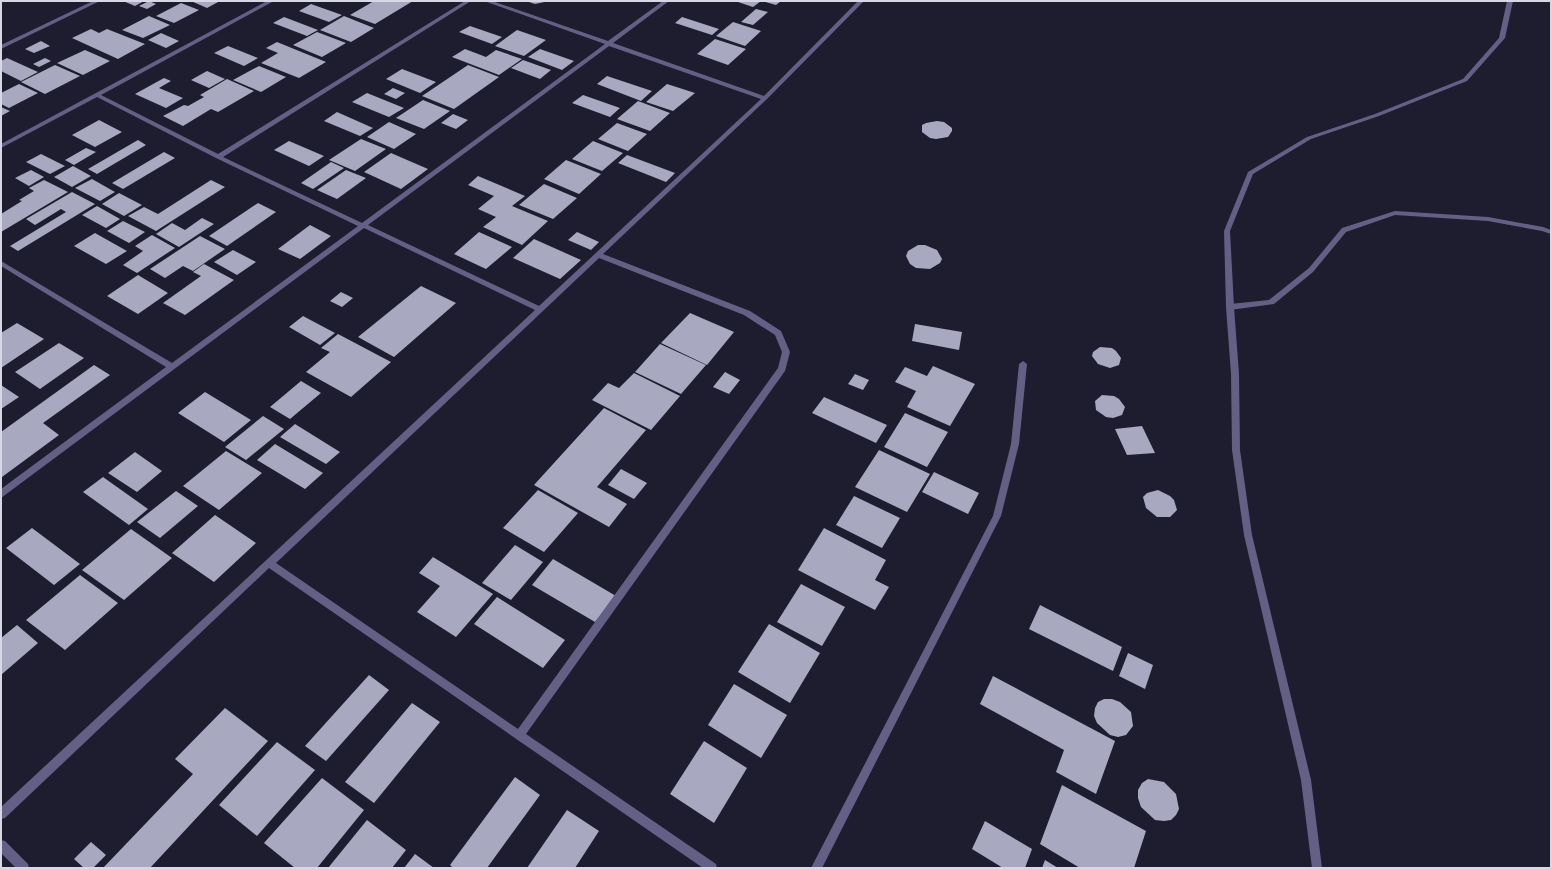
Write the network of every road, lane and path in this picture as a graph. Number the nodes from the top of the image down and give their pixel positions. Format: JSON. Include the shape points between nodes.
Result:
{"nodes":[{"id":1,"x":97,"y":1,"type":"edge"},
{"id":2,"x":271,"y":1,"type":"edge"},
{"id":3,"x":468,"y":1,"type":"edge"},
{"id":4,"x":486,"y":1,"type":"edge"},
{"id":5,"x":666,"y":1,"type":"edge"},
{"id":6,"x":862,"y":1,"type":"edge"},
{"id":7,"x":1510,"y":1,"type":"edge"},
{"id":8,"x":608,"y":43,"type":"junction"},
{"id":9,"x":1,"y":47,"type":"edge"},
{"id":10,"x":97,"y":95,"type":"junction"},
{"id":11,"x":765,"y":98,"type":"junction"},
{"id":12,"x":1,"y":146,"type":"edge"},
{"id":13,"x":218,"y":156,"type":"junction"},
{"id":14,"x":363,"y":225,"type":"junction"},
{"id":15,"x":1551,"y":232,"type":"edge"},
{"id":16,"x":598,"y":255,"type":"junction"},
{"id":17,"x":1,"y":262,"type":"edge"},
{"id":18,"x":1230,"y":307,"type":"junction"},
{"id":19,"x":540,"y":309,"type":"junction"},
{"id":20,"x":1023,"y":364,"type":"dead end"},
{"id":21,"x":172,"y":366,"type":"junction"},
{"id":22,"x":1,"y":494,"type":"edge"},
{"id":23,"x":269,"y":563,"type":"junction"},
{"id":24,"x":519,"y":736,"type":"junction"},
{"id":25,"x":1,"y":814,"type":"edge"},
{"id":26,"x":1,"y":845,"type":"edge"},
{"id":27,"x":24,"y":868,"type":"edge"},
{"id":28,"x":712,"y":868,"type":"edge"},
{"id":29,"x":816,"y":868,"type":"edge"},
{"id":30,"x":1317,"y":868,"type":"edge"}],
"edges":[{"from":1,"to":9,"type":"street"},
{"from":2,"to":10,"type":"street"},
{"from":3,"to":13,"type":"street"},
{"from":4,"to":8,"type":"street"},
{"from":5,"to":8,"type":"street"},
{"from":6,"to":11,"type":"street"},
{"from":7,"to":18,"type":"street","via":[[1502,38],[1465,80],[1377,116],[1309,138],[1250,173],[1227,231]]},
{"from":8,"to":11,"type":"street"},
{"from":8,"to":14,"type":"street"},
{"from":10,"to":12,"type":"street"},
{"from":10,"to":13,"type":"street"},
{"from":11,"to":16,"type":"street"},
{"from":13,"to":14,"type":"street"},
{"from":14,"to":19,"type":"street"},
{"from":14,"to":21,"type":"street"},
{"from":15,"to":18,"type":"street","via":[[1543,228],[1488,219],[1395,213],[1344,230],[1311,270],[1271,302]]},
{"from":16,"to":19,"type":"street"},
{"from":16,"to":24,"type":"street","via":[[747,313],[778,333],[786,352],[782,369]]},
{"from":17,"to":21,"type":"street"},
{"from":18,"to":30,"type":"street","via":[[1235,374],[1236,450],[1248,535],[1306,780]]},
{"from":19,"to":23,"type":"street"},
{"from":20,"to":29,"type":"street","via":[[1015,444],[997,516]]},
{"from":21,"to":22,"type":"street"},
{"from":23,"to":24,"type":"street"},
{"from":23,"to":25,"type":"street"},
{"from":24,"to":28,"type":"street"},
{"from":26,"to":27,"type":"street"}]}
